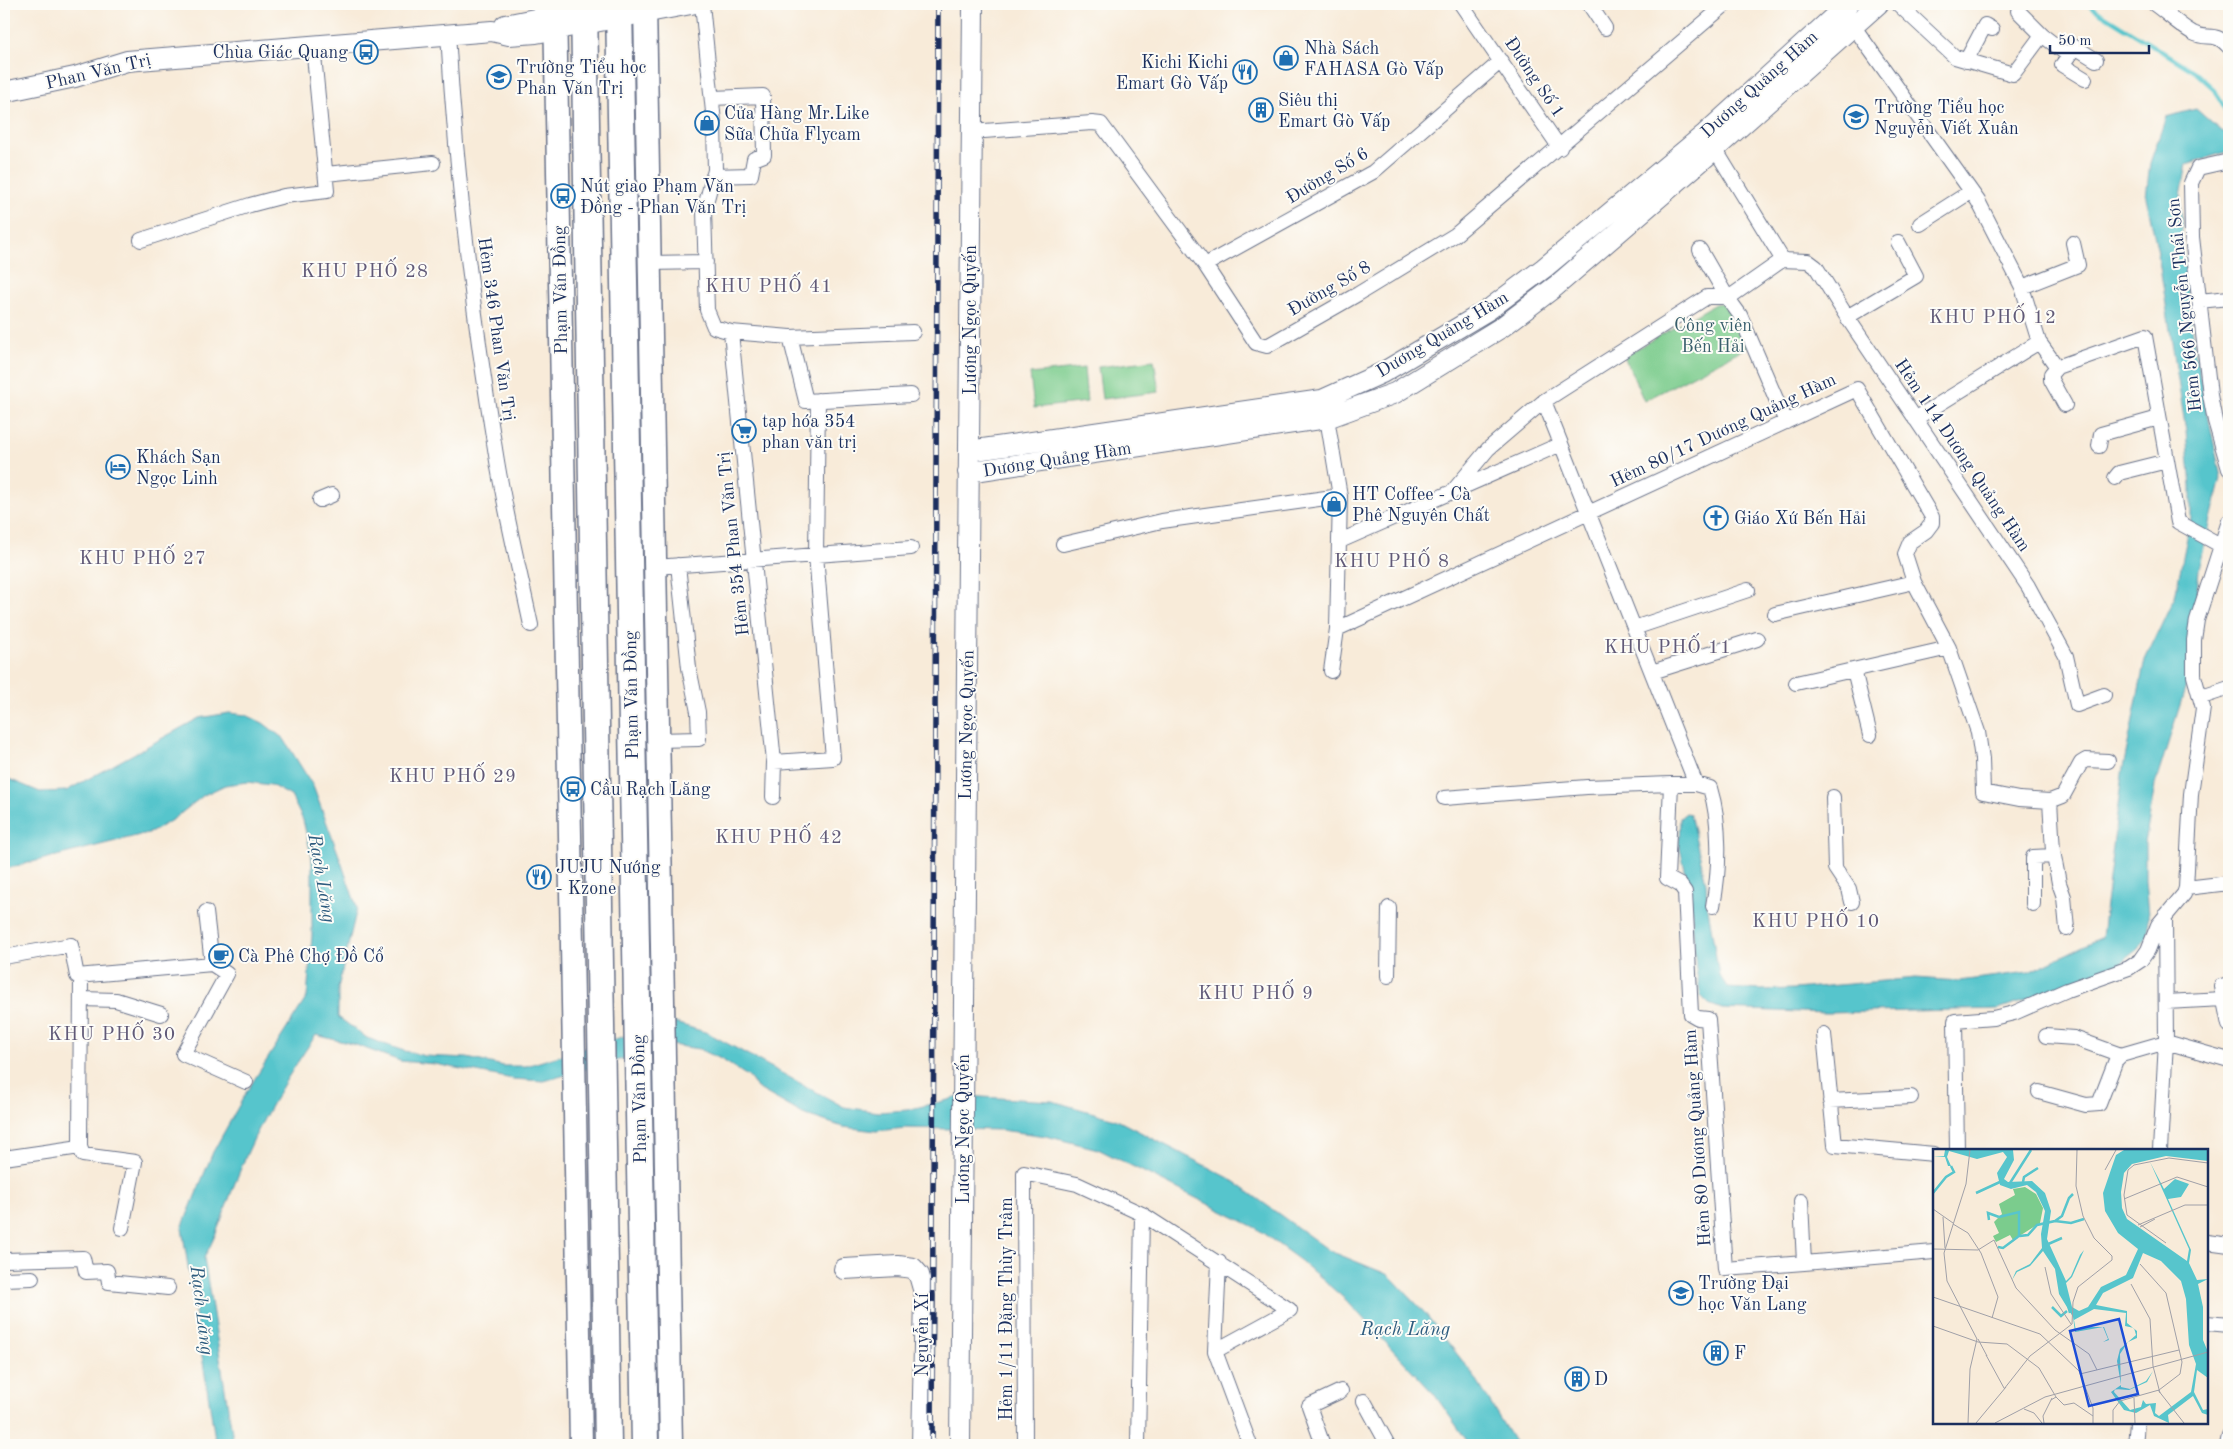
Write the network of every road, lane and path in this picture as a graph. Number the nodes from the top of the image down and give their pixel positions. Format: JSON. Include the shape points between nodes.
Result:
{"nodes":[{"id":1,"x":690,"y":4,"type":"edge"},
{"id":2,"x":702,"y":4,"type":"edge"},
{"id":3,"x":973,"y":4,"type":"edge"},
{"id":4,"x":1461,"y":4,"type":"edge"},
{"id":5,"x":1589,"y":4,"type":"edge"},
{"id":6,"x":1726,"y":4,"type":"edge"},
{"id":7,"x":1848,"y":4,"type":"edge"},
{"id":8,"x":1878,"y":4,"type":"edge"},
{"id":9,"x":1898,"y":4,"type":"edge"},
{"id":10,"x":2154,"y":4,"type":"edge"},
{"id":11,"x":616,"y":8,"type":"edge"},
{"id":12,"x":645,"y":8,"type":"edge"},
{"id":13,"x":584,"y":12,"type":"edge"},
{"id":14,"x":2018,"y":12,"type":"dead end"},
{"id":15,"x":555,"y":16,"type":"edge"},
{"id":16,"x":1854,"y":26,"type":"junction"},
{"id":17,"x":1605,"y":28,"type":"dead end"},
{"id":18,"x":1992,"y":29,"type":"dead end"},
{"id":19,"x":448,"y":34,"type":"junction"},
{"id":20,"x":2042,"y":35,"type":"junction"},
{"id":21,"x":313,"y":45,"type":"junction"},
{"id":22,"x":2229,"y":46,"type":"edge"},
{"id":23,"x":2068,"y":55,"type":"junction"},
{"id":24,"x":1966,"y":60,"type":"junction"},
{"id":25,"x":2096,"y":60,"type":"dead end"},
{"id":26,"x":1501,"y":61,"type":"junction"},
{"id":27,"x":2086,"y":79,"type":"dead end"},
{"id":28,"x":4,"y":92,"type":"edge"},
{"id":29,"x":712,"y":98,"type":"junction"},
{"id":30,"x":972,"y":132,"type":"junction"},
{"id":31,"x":1710,"y":142,"type":"junction"},
{"id":32,"x":1560,"y":148,"type":"junction"},
{"id":33,"x":2229,"y":161,"type":"edge"},
{"id":34,"x":433,"y":163,"type":"dead end"},
{"id":35,"x":326,"y":174,"type":"junction"},
{"id":36,"x":713,"y":176,"type":"junction"},
{"id":37,"x":1970,"y":192,"type":"junction"},
{"id":38,"x":648,"y":223,"type":"junction"},
{"id":39,"x":1920,"y":224,"type":"dead end"},
{"id":40,"x":623,"y":225,"type":"junction"},
{"id":41,"x":141,"y":240,"type":"dead end"},
{"id":42,"x":1898,"y":242,"type":"dead end"},
{"id":43,"x":2073,"y":243,"type":"dead end"},
{"id":44,"x":1700,"y":250,"type":"dead end"},
{"id":45,"x":1781,"y":260,"type":"junction"},
{"id":46,"x":706,"y":262,"type":"junction"},
{"id":47,"x":649,"y":263,"type":"junction"},
{"id":48,"x":1205,"y":265,"type":"junction"},
{"id":49,"x":2022,"y":287,"type":"junction"},
{"id":50,"x":1727,"y":297,"type":"junction"},
{"id":51,"x":2229,"y":298,"type":"edge"},
{"id":52,"x":2198,"y":301,"type":"junction"},
{"id":53,"x":1846,"y":317,"type":"junction"},
{"id":54,"x":731,"y":332,"type":"junction"},
{"id":55,"x":913,"y":332,"type":"dead end"},
{"id":56,"x":790,"y":337,"type":"junction"},
{"id":57,"x":2039,"y":342,"type":"junction"},
{"id":58,"x":2057,"y":367,"type":"junction"},
{"id":59,"x":911,"y":395,"type":"dead end"},
{"id":60,"x":818,"y":400,"type":"junction"},
{"id":61,"x":1544,"y":401,"type":"junction"},
{"id":62,"x":2065,"y":405,"type":"dead end"},
{"id":63,"x":1324,"y":409,"type":"junction"},
{"id":64,"x":2159,"y":418,"type":"junction"},
{"id":65,"x":1915,"y":419,"type":"junction"},
{"id":66,"x":1786,"y":422,"type":"junction"},
{"id":67,"x":1561,"y":444,"type":"junction"},
{"id":68,"x":2099,"y":446,"type":"dead end"},
{"id":69,"x":969,"y":451,"type":"junction"},
{"id":70,"x":2167,"y":462,"type":"junction"},
{"id":71,"x":2229,"y":469,"type":"edge"},
{"id":72,"x":968,"y":472,"type":"junction"},
{"id":73,"x":2115,"y":478,"type":"dead end"},
{"id":74,"x":1453,"y":491,"type":"junction"},
{"id":75,"x":1340,"y":496,"type":"junction"},
{"id":76,"x":1589,"y":513,"type":"junction"},
{"id":77,"x":2229,"y":521,"type":"edge"},
{"id":78,"x":1340,"y":541,"type":"junction"},
{"id":79,"x":1062,"y":544,"type":"dead end"},
{"id":80,"x":2222,"y":546,"type":"junction"},
{"id":81,"x":911,"y":548,"type":"dead end"},
{"id":82,"x":816,"y":555,"type":"junction"},
{"id":83,"x":754,"y":560,"type":"junction"},
{"id":84,"x":678,"y":565,"type":"junction"},
{"id":85,"x":655,"y":567,"type":"junction"},
{"id":86,"x":1914,"y":582,"type":"junction"},
{"id":87,"x":1748,"y":590,"type":"dead end"},
{"id":88,"x":1775,"y":614,"type":"dead end"},
{"id":89,"x":531,"y":625,"type":"dead end"},
{"id":90,"x":1337,"y":628,"type":"junction"},
{"id":91,"x":1634,"y":628,"type":"junction"},
{"id":92,"x":1757,"y":640,"type":"dead end"},
{"id":93,"x":1949,"y":648,"type":"junction"},
{"id":94,"x":1854,"y":670,"type":"junction"},
{"id":95,"x":1331,"y":671,"type":"dead end"},
{"id":96,"x":1652,"y":672,"type":"junction"},
{"id":97,"x":1796,"y":683,"type":"dead end"},
{"id":98,"x":2229,"y":688,"type":"edge"},
{"id":99,"x":2104,"y":695,"type":"dead end"},
{"id":100,"x":2202,"y":697,"type":"junction"},
{"id":101,"x":1870,"y":735,"type":"dead end"},
{"id":102,"x":632,"y":739,"type":"junction"},
{"id":103,"x":658,"y":740,"type":"junction"},
{"id":104,"x":2108,"y":761,"type":"dead end"},
{"id":105,"x":774,"y":762,"type":"junction"},
{"id":106,"x":1671,"y":784,"type":"junction"},
{"id":107,"x":1696,"y":784,"type":"junction"},
{"id":108,"x":773,"y":797,"type":"dead end"},
{"id":109,"x":1833,"y":797,"type":"dead end"},
{"id":110,"x":1444,"y":798,"type":"dead end"},
{"id":111,"x":2050,"y":801,"type":"junction"},
{"id":112,"x":2053,"y":856,"type":"junction"},
{"id":113,"x":2229,"y":883,"type":"edge"},
{"id":114,"x":2186,"y":888,"type":"junction"},
{"id":115,"x":1852,"y":902,"type":"dead end"},
{"id":116,"x":2033,"y":904,"type":"dead end"},
{"id":117,"x":1713,"y":906,"type":"dead end"},
{"id":118,"x":1389,"y":908,"type":"dead end"},
{"id":119,"x":206,"y":912,"type":"dead end"},
{"id":120,"x":2165,"y":915,"type":"junction"},
{"id":121,"x":2067,"y":929,"type":"dead end"},
{"id":122,"x":4,"y":957,"type":"edge"},
{"id":123,"x":212,"y":964,"type":"junction"},
{"id":124,"x":81,"y":976,"type":"junction"},
{"id":125,"x":1388,"y":976,"type":"dead end"},
{"id":126,"x":2229,"y":984,"type":"edge"},
{"id":127,"x":81,"y":999,"type":"junction"},
{"id":128,"x":2223,"y":999,"type":"junction"},
{"id":129,"x":2166,"y":1002,"type":"junction"},
{"id":130,"x":161,"y":1014,"type":"dead end"},
{"id":131,"x":2229,"y":1026,"type":"edge"},
{"id":132,"x":1824,"y":1034,"type":"dead end"},
{"id":133,"x":2046,"y":1036,"type":"dead end"},
{"id":134,"x":2166,"y":1042,"type":"junction"},
{"id":135,"x":2121,"y":1055,"type":"junction"},
{"id":136,"x":2229,"y":1060,"type":"edge"},
{"id":137,"x":246,"y":1082,"type":"dead end"},
{"id":138,"x":2039,"y":1092,"type":"dead end"},
{"id":139,"x":1911,"y":1097,"type":"dead end"},
{"id":140,"x":1830,"y":1101,"type":"junction"},
{"id":141,"x":80,"y":1147,"type":"junction"},
{"id":142,"x":1957,"y":1149,"type":"edge"},
{"id":143,"x":2160,"y":1149,"type":"edge"},
{"id":144,"x":1933,"y":1154,"type":"edge"},
{"id":145,"x":4,"y":1158,"type":"edge"},
{"id":146,"x":653,"y":1163,"type":"junction"},
{"id":147,"x":1801,"y":1202,"type":"dead end"},
{"id":148,"x":1142,"y":1214,"type":"junction"},
{"id":149,"x":122,"y":1228,"type":"dead end"},
{"id":150,"x":2208,"y":1242,"type":"edge"},
{"id":151,"x":2229,"y":1245,"type":"edge"},
{"id":152,"x":1933,"y":1252,"type":"edge"},
{"id":153,"x":4,"y":1260,"type":"edge"},
{"id":154,"x":1219,"y":1262,"type":"junction"},
{"id":155,"x":1804,"y":1263,"type":"junction"},
{"id":156,"x":844,"y":1269,"type":"dead end"},
{"id":157,"x":32,"y":1278,"type":"dead end"},
{"id":158,"x":4,"y":1279,"type":"edge"},
{"id":159,"x":168,"y":1288,"type":"dead end"},
{"id":160,"x":2208,"y":1323,"type":"edge"},
{"id":161,"x":2229,"y":1325,"type":"edge"},
{"id":162,"x":1215,"y":1351,"type":"junction"},
{"id":163,"x":1341,"y":1391,"type":"dead end"},
{"id":164,"x":1364,"y":1401,"type":"dead end"},
{"id":165,"x":2137,"y":1424,"type":"edge"},
{"id":166,"x":2229,"y":1436,"type":"edge"},
{"id":167,"x":581,"y":1445,"type":"edge"},
{"id":168,"x":608,"y":1445,"type":"edge"},
{"id":169,"x":645,"y":1445,"type":"edge"},
{"id":170,"x":670,"y":1445,"type":"edge"},
{"id":171,"x":922,"y":1445,"type":"edge"},
{"id":172,"x":960,"y":1445,"type":"edge"},
{"id":173,"x":1025,"y":1445,"type":"edge"},
{"id":174,"x":1138,"y":1445,"type":"edge"},
{"id":175,"x":1250,"y":1445,"type":"edge"},
{"id":176,"x":1323,"y":1445,"type":"edge"},
{"id":177,"x":1388,"y":1445,"type":"edge"},
{"id":178,"x":2135,"y":1445,"type":"edge"},
{"id":179,"x":2227,"y":1445,"type":"edge"}],
"edges":[{"from":1,"to":12,"type":"street","name":"Phan Văn Trị"},
{"from":2,"to":29,"type":"street"},
{"from":3,"to":30,"type":"street","name":"Lương Ngọc Quyến"},
{"from":4,"to":26,"type":"street","name":"Đường Số 1"},
{"from":5,"to":17,"type":"street"},
{"from":6,"to":32,"type":"street","name":"Đường Số 8"},
{"from":7,"to":31,"type":"street","name":"Dương Quảng Hàm"},
{"from":8,"to":16,"type":"street","name":"Dương Quảng Hàm"},
{"from":9,"to":24,"type":"street","via":[[1948,52]]},
{"from":10,"to":22,"type":"street","via":[[2194,33],[2214,35]]},
{"from":11,"to":12,"type":"street","name":"Phan Văn Trị"},
{"from":11,"to":13,"type":"street","name":"Phan Văn Trị"},
{"from":11,"to":40,"type":"highway","name":"Phạm Văn Đồng"},
{"from":12,"to":38,"type":"main road","name":"Phạm Văn Đồng"},
{"from":13,"to":15,"type":"street","name":"Phan Văn Trị"},
{"from":13,"to":168,"type":"highway","name":"Phạm Văn Đồng"},
{"from":14,"to":20,"type":"street"},
{"from":15,"to":19,"type":"street","name":"Phan Văn Trị","via":[[509,35],[492,31]]},
{"from":15,"to":167,"type":"main road","name":"Phạm Văn Đồng"},
{"from":16,"to":31,"type":"street","name":"Dương Quảng Hàm"},
{"from":16,"to":37,"type":"street"},
{"from":18,"to":24,"type":"street","via":[[1985,25]]},
{"from":19,"to":21,"type":"street","name":"Phan Văn Trị"},
{"from":19,"to":89,"type":"street","name":"Hẻm 346 Phan Văn Trị","via":[[468,252],[496,456]]},
{"from":20,"to":23,"type":"street"},
{"from":20,"to":24,"type":"street","via":[[2011,76]]},
{"from":21,"to":28,"type":"street","name":"Phan Văn Trị","via":[[127,62]]},
{"from":21,"to":35,"type":"street"},
{"from":23,"to":25,"type":"street","via":[[2077,46]]},
{"from":23,"to":27,"type":"street","via":[[2063,67]]},
{"from":26,"to":32,"type":"street","name":"Đường Số 1"},
{"from":26,"to":48,"type":"street","name":"Đường Số 6","via":[[1373,172]]},
{"from":29,"to":36,"type":"street"},
{"from":29,"to":36,"type":"street","via":[[763,96],[764,126],[764,155],[754,159],[750,175]]},
{"from":30,"to":48,"type":"street","name":"Đường Số 8","via":[[1101,124]]},
{"from":30,"to":69,"type":"street","name":"Lương Ngọc Quyến"},
{"from":31,"to":45,"type":"street","name":"Dương Quảng Hàm"},
{"from":31,"to":63,"type":"street","name":"Dương Quảng Hàm","via":[[1488,310]]},
{"from":32,"to":48,"type":"street","name":"Đường Số 8","via":[[1455,235],[1267,346],[1256,343]]},
{"from":33,"to":52,"type":"street","name":"Hẻm 566 Nguyễn Thái Sơn","via":[[2198,168],[2191,183]]},
{"from":34,"to":35,"type":"street"},
{"from":35,"to":41,"type":"street","via":[[327,191],[284,196],[242,207]]},
{"from":36,"to":46,"type":"street","via":[[704,210]]},
{"from":37,"to":39,"type":"street"},
{"from":37,"to":49,"type":"street","via":[[1978,201]]},
{"from":38,"to":40,"type":"main road"},
{"from":38,"to":47,"type":"main road","name":"Phạm Văn Đồng"},
{"from":40,"to":102,"type":"highway","name":"Phạm Văn Đồng"},
{"from":42,"to":53,"type":"street","via":[[1916,276]]},
{"from":43,"to":49,"type":"street","via":[[2078,265]]},
{"from":44,"to":50,"type":"street"},
{"from":45,"to":50,"type":"street"},
{"from":45,"to":53,"type":"street","name":"Hẻm 114 Dương Quảng Hàm","via":[[1812,263]]},
{"from":46,"to":47,"type":"street"},
{"from":46,"to":54,"type":"street","via":[[707,310],[714,327]]},
{"from":47,"to":85,"type":"main road","name":"Phạm Văn Đồng"},
{"from":49,"to":57,"type":"street"},
{"from":50,"to":61,"type":"street","via":[[1707,297]]},
{"from":50,"to":66,"type":"street","via":[[1740,315]]},
{"from":51,"to":52,"type":"street"},
{"from":52,"to":71,"type":"street","name":"Hẻm 566 Nguyễn Thái Sơn","via":[[2214,421]]},
{"from":53,"to":65,"type":"street","name":"Hẻm 114 Dương Quảng Hàm"},
{"from":54,"to":56,"type":"street"},
{"from":54,"to":83,"type":"street","name":"Hẻm 354 Phan Văn Trị"},
{"from":55,"to":56,"type":"street"},
{"from":56,"to":60,"type":"street","via":[[806,401]]},
{"from":57,"to":58,"type":"street"},
{"from":57,"to":65,"type":"street"},
{"from":58,"to":62,"type":"street","via":[[2051,374],[2051,380]]},
{"from":58,"to":64,"type":"street","via":[[2145,336]]},
{"from":59,"to":60,"type":"street"},
{"from":60,"to":82,"type":"street"},
{"from":61,"to":67,"type":"street"},
{"from":61,"to":74,"type":"street","via":[[1488,449]]},
{"from":63,"to":69,"type":"street","name":"Dương Quảng Hàm"},
{"from":63,"to":72,"type":"street","name":"Dương Quảng Hàm"},
{"from":63,"to":75,"type":"street"},
{"from":64,"to":68,"type":"street","via":[[2101,434]]},
{"from":64,"to":70,"type":"street"},
{"from":65,"to":99,"type":"street","name":"Hẻm 114 Dương Quảng Hàm","via":[[1922,425],[2047,618],[2066,656],[2077,705]]},
{"from":66,"to":76,"type":"street","name":"Hẻm 80/17 Dương Quảng Hàm"},
{"from":66,"to":86,"type":"street","name":"Hẻm 80/17 Dương Quảng Hàm","via":[[1857,389],[1932,516],[1926,532],[1906,547],[1905,554]]},
{"from":67,"to":74,"type":"street"},
{"from":67,"to":76,"type":"street"},
{"from":69,"to":72,"type":"street","name":"Lương Ngọc Quyến"},
{"from":70,"to":73,"type":"street","via":[[2119,473]]},
{"from":70,"to":80,"type":"street","via":[[2178,522]]},
{"from":72,"to":172,"type":"street","name":"Lương Ngọc Quyến"},
{"from":74,"to":78,"type":"street"},
{"from":75,"to":78,"type":"street"},
{"from":75,"to":79,"type":"street","via":[[1162,520]]},
{"from":76,"to":90,"type":"street","name":"Hẻm 80/17 Dương Quảng Hàm"},
{"from":76,"to":91,"type":"street"},
{"from":77,"to":80,"type":"street"},
{"from":78,"to":90,"type":"street"},
{"from":80,"to":100,"type":"street","via":[[2197,620],[2193,663],[2195,683]]},
{"from":81,"to":82,"type":"street"},
{"from":82,"to":83,"type":"street"},
{"from":82,"to":105,"type":"street","via":[[832,758]]},
{"from":83,"to":84,"type":"street"},
{"from":83,"to":105,"type":"street","name":"Hẻm 354 Phan Văn Trị"},
{"from":84,"to":85,"type":"street"},
{"from":84,"to":103,"type":"street","name":"Phạm Văn Đồng","via":[[699,739]]},
{"from":85,"to":103,"type":"main road","name":"Phạm Văn Đồng"},
{"from":86,"to":88,"type":"street"},
{"from":86,"to":93,"type":"street","name":"Hẻm 80/17 Dương Quảng Hàm"},
{"from":87,"to":91,"type":"street"},
{"from":90,"to":95,"type":"street"},
{"from":91,"to":96,"type":"street"},
{"from":92,"to":96,"type":"street"},
{"from":93,"to":94,"type":"street"},
{"from":93,"to":111,"type":"street","name":"Hẻm 80/17 Dương Quảng Hàm","via":[[1978,732],[1983,792]]},
{"from":94,"to":97,"type":"street"},
{"from":94,"to":101,"type":"street"},
{"from":96,"to":107,"type":"street"},
{"from":98,"to":100,"type":"street"},
{"from":100,"to":114,"type":"street","via":[[2202,723],[2191,794]]},
{"from":102,"to":103,"type":"main road"},
{"from":102,"to":146,"type":"highway","name":"Phạm Văn Đồng","via":[[636,946]]},
{"from":103,"to":146,"type":"main road","name":"Phạm Văn Đồng","via":[[662,946]]},
{"from":104,"to":111,"type":"street","via":[[2086,760],[2081,763],[2063,796]]},
{"from":105,"to":108,"type":"street","name":"Hẻm 354 Phan Văn Trị"},
{"from":106,"to":107,"type":"street"},
{"from":106,"to":110,"type":"street"},
{"from":106,"to":155,"type":"street","name":"Hẻm 80 Dương Quảng Hàm","via":[[1666,878],[1680,885],[1685,892],[1691,1014],[1708,1019],[1725,1269]]},
{"from":107,"to":117,"type":"street","via":[[1710,788],[1714,810],[1718,873]]},
{"from":109,"to":115,"type":"street","via":[[1835,868],[1849,889]]},
{"from":111,"to":112,"type":"street"},
{"from":112,"to":116,"type":"street","via":[[2033,857]]},
{"from":112,"to":121,"type":"street","via":[[2064,897]]},
{"from":113,"to":114,"type":"street"},
{"from":114,"to":120,"type":"street","via":[[2176,905]]},
{"from":118,"to":125,"type":"street"},
{"from":119,"to":123,"type":"street"},
{"from":120,"to":129,"type":"street"},
{"from":120,"to":142,"type":"street","via":[[2148,950],[2129,968],[2014,1013],[1955,1021]]},
{"from":122,"to":124,"type":"street","via":[[71,945],[77,976]]},
{"from":123,"to":124,"type":"street"},
{"from":123,"to":137,"type":"street","via":[[227,974],[183,1054]]},
{"from":124,"to":127,"type":"street"},
{"from":126,"to":128,"type":"street","via":[[2221,986]]},
{"from":127,"to":130,"type":"street","via":[[116,1000]]},
{"from":127,"to":141,"type":"street"},
{"from":128,"to":129,"type":"street"},
{"from":128,"to":131,"type":"street"},
{"from":129,"to":134,"type":"street"},
{"from":132,"to":140,"type":"street"},
{"from":133,"to":135,"type":"street","via":[[2074,1038]]},
{"from":134,"to":135,"type":"street"},
{"from":134,"to":136,"type":"street"},
{"from":134,"to":143,"type":"street"},
{"from":135,"to":138,"type":"street","via":[[2116,1060],[2099,1104],[2086,1105]]},
{"from":139,"to":140,"type":"street"},
{"from":140,"to":144,"type":"street","via":[[1835,1145]]},
{"from":141,"to":145,"type":"street"},
{"from":141,"to":149,"type":"street","via":[[83,1155],[135,1162]]},
{"from":146,"to":169,"type":"highway","name":"Phạm Văn Đồng"},
{"from":146,"to":170,"type":"main road","name":"Phạm Văn Đồng"},
{"from":147,"to":155,"type":"street"},
{"from":148,"to":154,"type":"street"},
{"from":148,"to":173,"type":"street","name":"Hẻm 1/11 Đặng Thùy Trâm","via":[[1077,1184],[1024,1174]]},
{"from":148,"to":174,"type":"street"},
{"from":150,"to":151,"type":"street"},
{"from":152,"to":155,"type":"street"},
{"from":153,"to":159,"type":"street","via":[[83,1258],[86,1272],[107,1271],[109,1282]]},
{"from":154,"to":162,"type":"street"},
{"from":154,"to":162,"type":"street","via":[[1290,1310]]},
{"from":156,"to":171,"type":"street","name":"Nguyễn Xí","via":[[898,1266],[914,1268],[919,1275],[925,1296]]},
{"from":157,"to":158,"type":"street"},
{"from":160,"to":161,"type":"street"},
{"from":162,"to":175,"type":"street"},
{"from":163,"to":176,"type":"street","via":[[1309,1406]]},
{"from":164,"to":177,"type":"street"},
{"from":165,"to":178,"type":"street"},
{"from":166,"to":179,"type":"street"}]}
